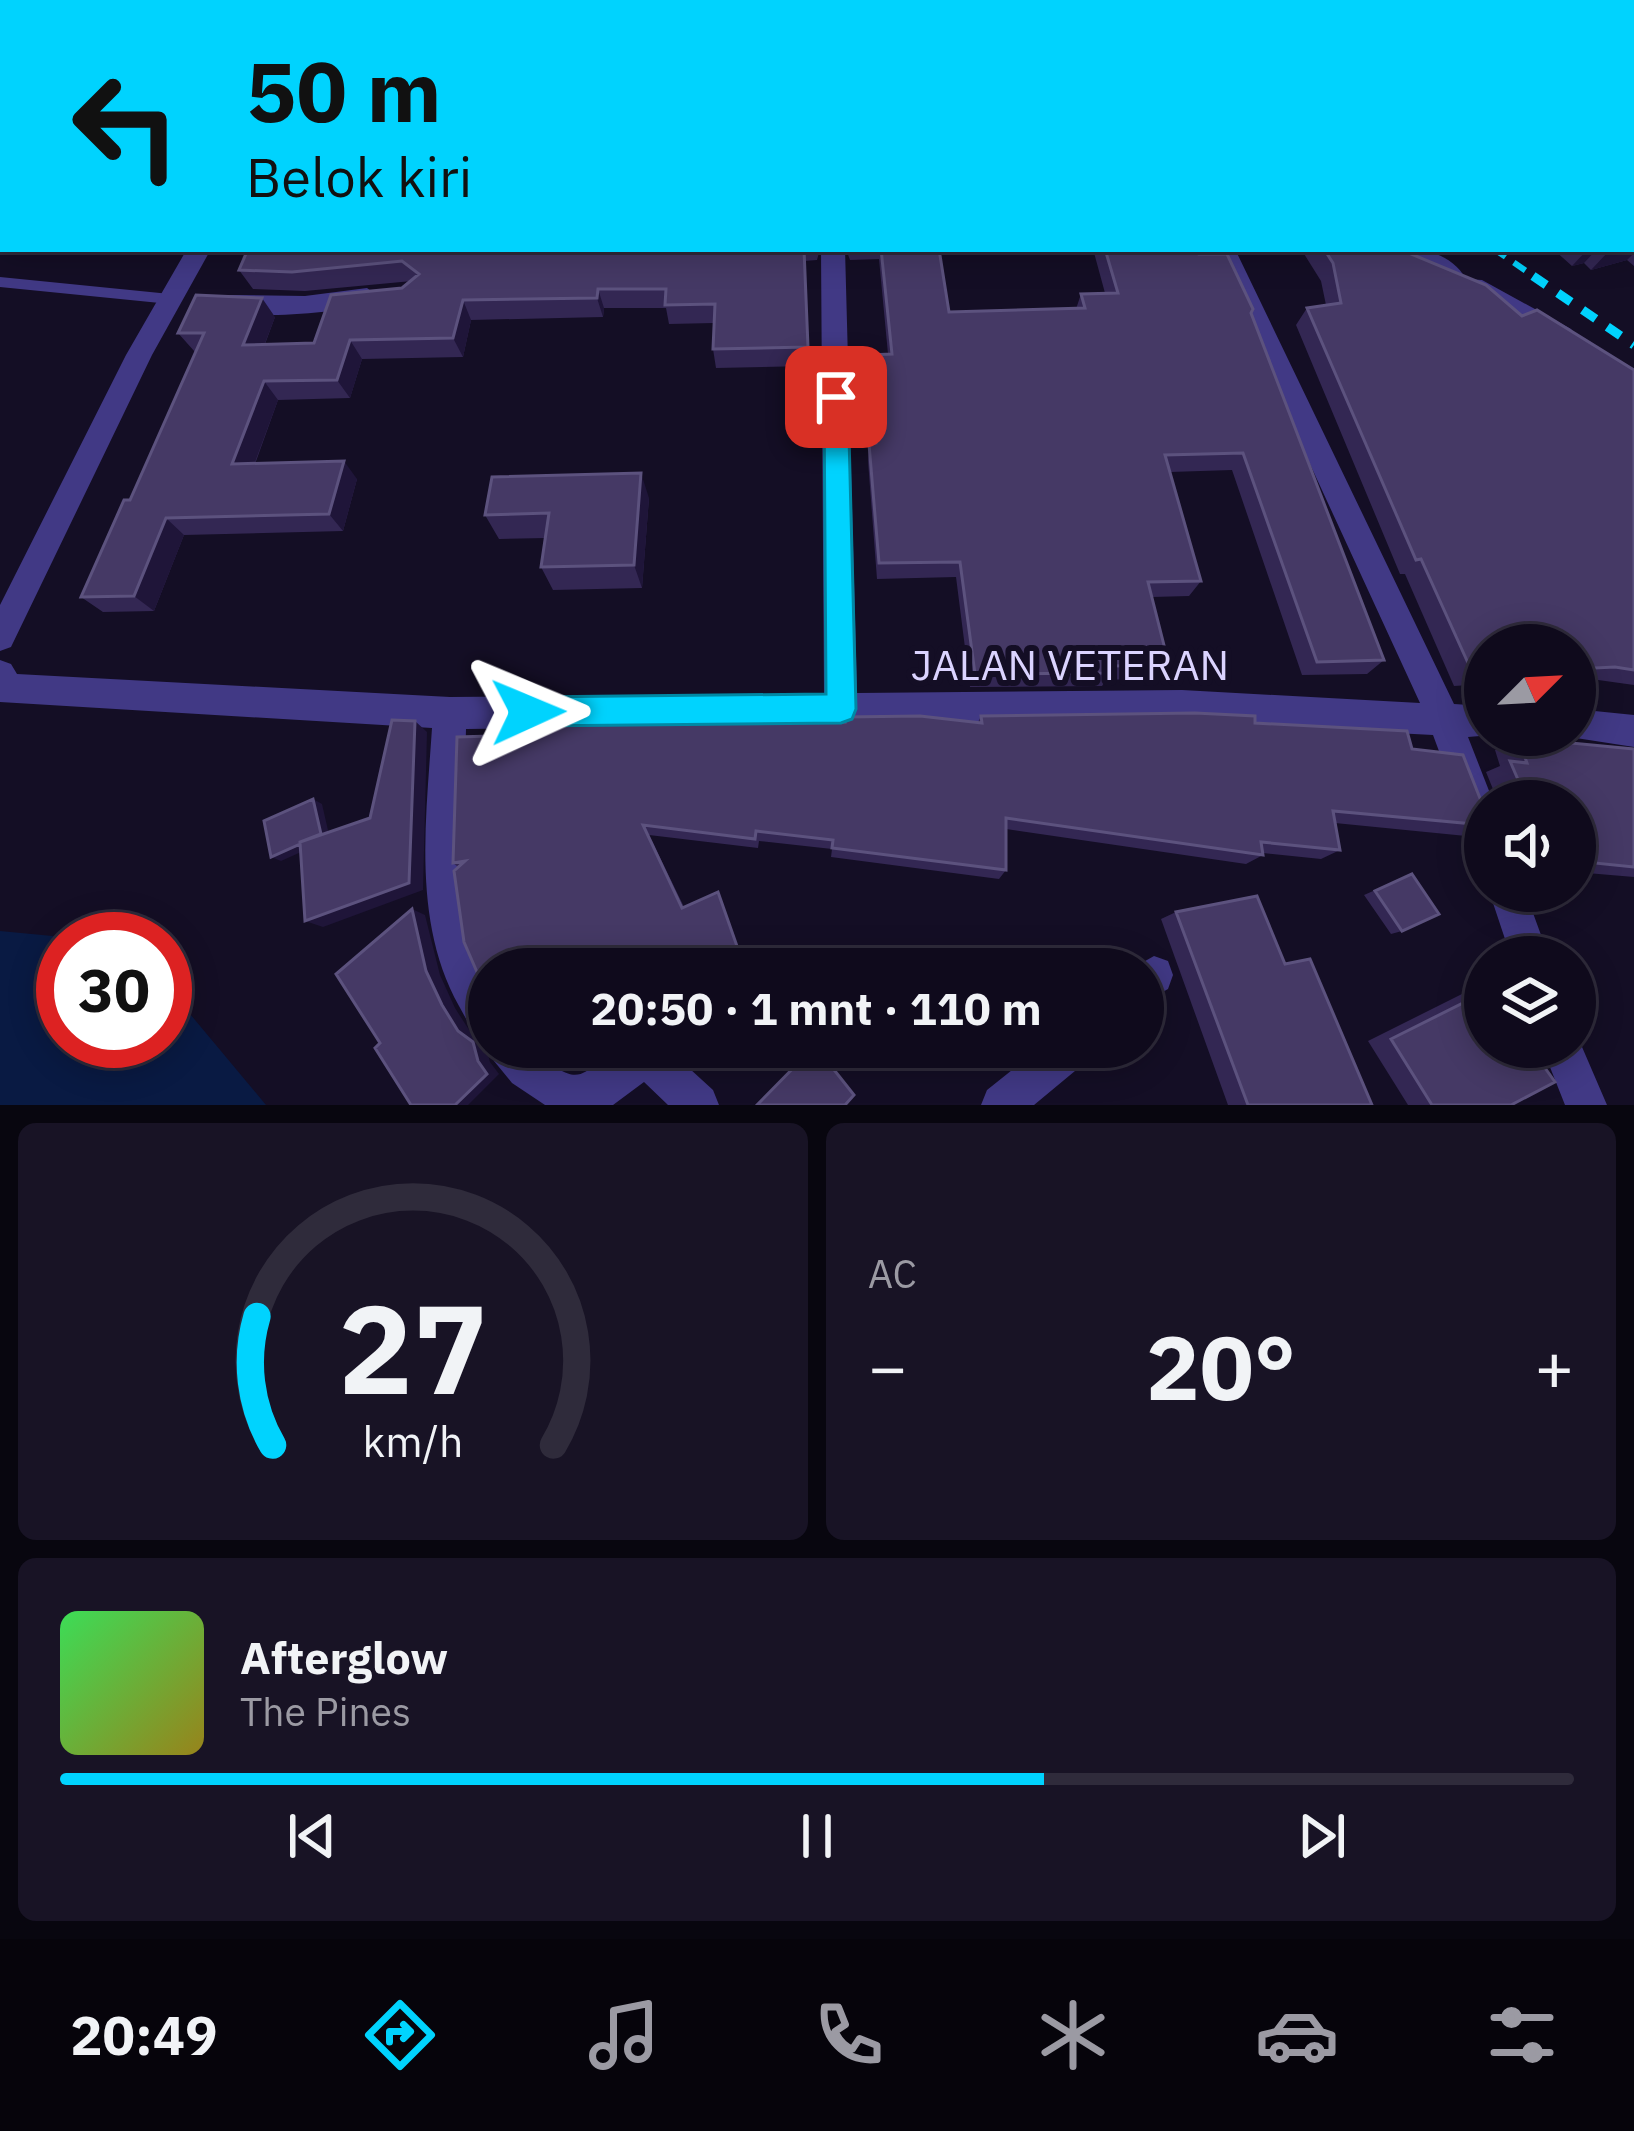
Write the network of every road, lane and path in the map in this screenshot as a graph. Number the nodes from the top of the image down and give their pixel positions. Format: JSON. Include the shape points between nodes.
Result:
{"nodes":[{"id":1,"x":198,"y":252,"type":"edge"},
{"id":2,"x":832,"y":252,"type":"edge"},
{"id":3,"x":1224,"y":252,"type":"edge"},
{"id":4,"x":1406,"y":252,"type":"edge"},
{"id":5,"x":0,"y":282,"type":"edge"},
{"id":6,"x":396,"y":295,"type":"edge"},
{"id":7,"x":190,"y":301,"type":"junction"},
{"id":8,"x":1580,"y":348,"type":"edge"},
{"id":9,"x":0,"y":637,"type":"edge"},
{"id":10,"x":3,"y":682,"type":"edge"},
{"id":11,"x":841,"y":709,"type":"junction"},
{"id":12,"x":450,"y":713,"type":"junction"},
{"id":13,"x":1444,"y":719,"type":"junction"},
{"id":14,"x":1464,"y":720,"type":"edge"},
{"id":15,"x":1596,"y":727,"type":"edge"},
{"id":16,"x":1634,"y":731,"type":"edge"},
{"id":17,"x":1467,"y":780,"type":"edge"},
{"id":18,"x":468,"y":986,"type":"edge"},
{"id":19,"x":529,"y":1068,"type":"edge"},
{"id":20,"x":633,"y":1068,"type":"edge"},
{"id":21,"x":658,"y":1068,"type":"edge"},
{"id":22,"x":1047,"y":1068,"type":"edge"},
{"id":23,"x":1571,"y":1068,"type":"edge"},
{"id":24,"x":698,"y":1105,"type":"edge"},
{"id":25,"x":1002,"y":1105,"type":"edge"},
{"id":26,"x":1586,"y":1105,"type":"edge"}],
"edges":[{"from":1,"to":7,"type":"street"},
{"from":2,"to":11,"type":"street"},
{"from":3,"to":13,"type":"street"},
{"from":4,"to":8,"type":"street"},
{"from":5,"to":7,"type":"lane"},
{"from":6,"to":7,"type":"street","via":[[305,305]]},
{"from":7,"to":9,"type":"street"},
{"from":10,"to":12,"type":"street","name":"JALAN VETERAN"},
{"from":11,"to":12,"type":"street","name":"JALAN VETERAN"},
{"from":11,"to":13,"type":"street","name":"JALAN VETERAN","via":[[1182,706]]},
{"from":12,"to":18,"type":"street","via":[[442,868],[448,928]]},
{"from":13,"to":14,"type":"street","name":"JALAN VETERAN"},
{"from":13,"to":17,"type":"street"},
{"from":15,"to":16,"type":"street"},
{"from":19,"to":20,"type":"street","via":[[556,1096],[573,1101]]},
{"from":21,"to":24,"type":"street"},
{"from":22,"to":25,"type":"street"},
{"from":23,"to":26,"type":"street"}]}
